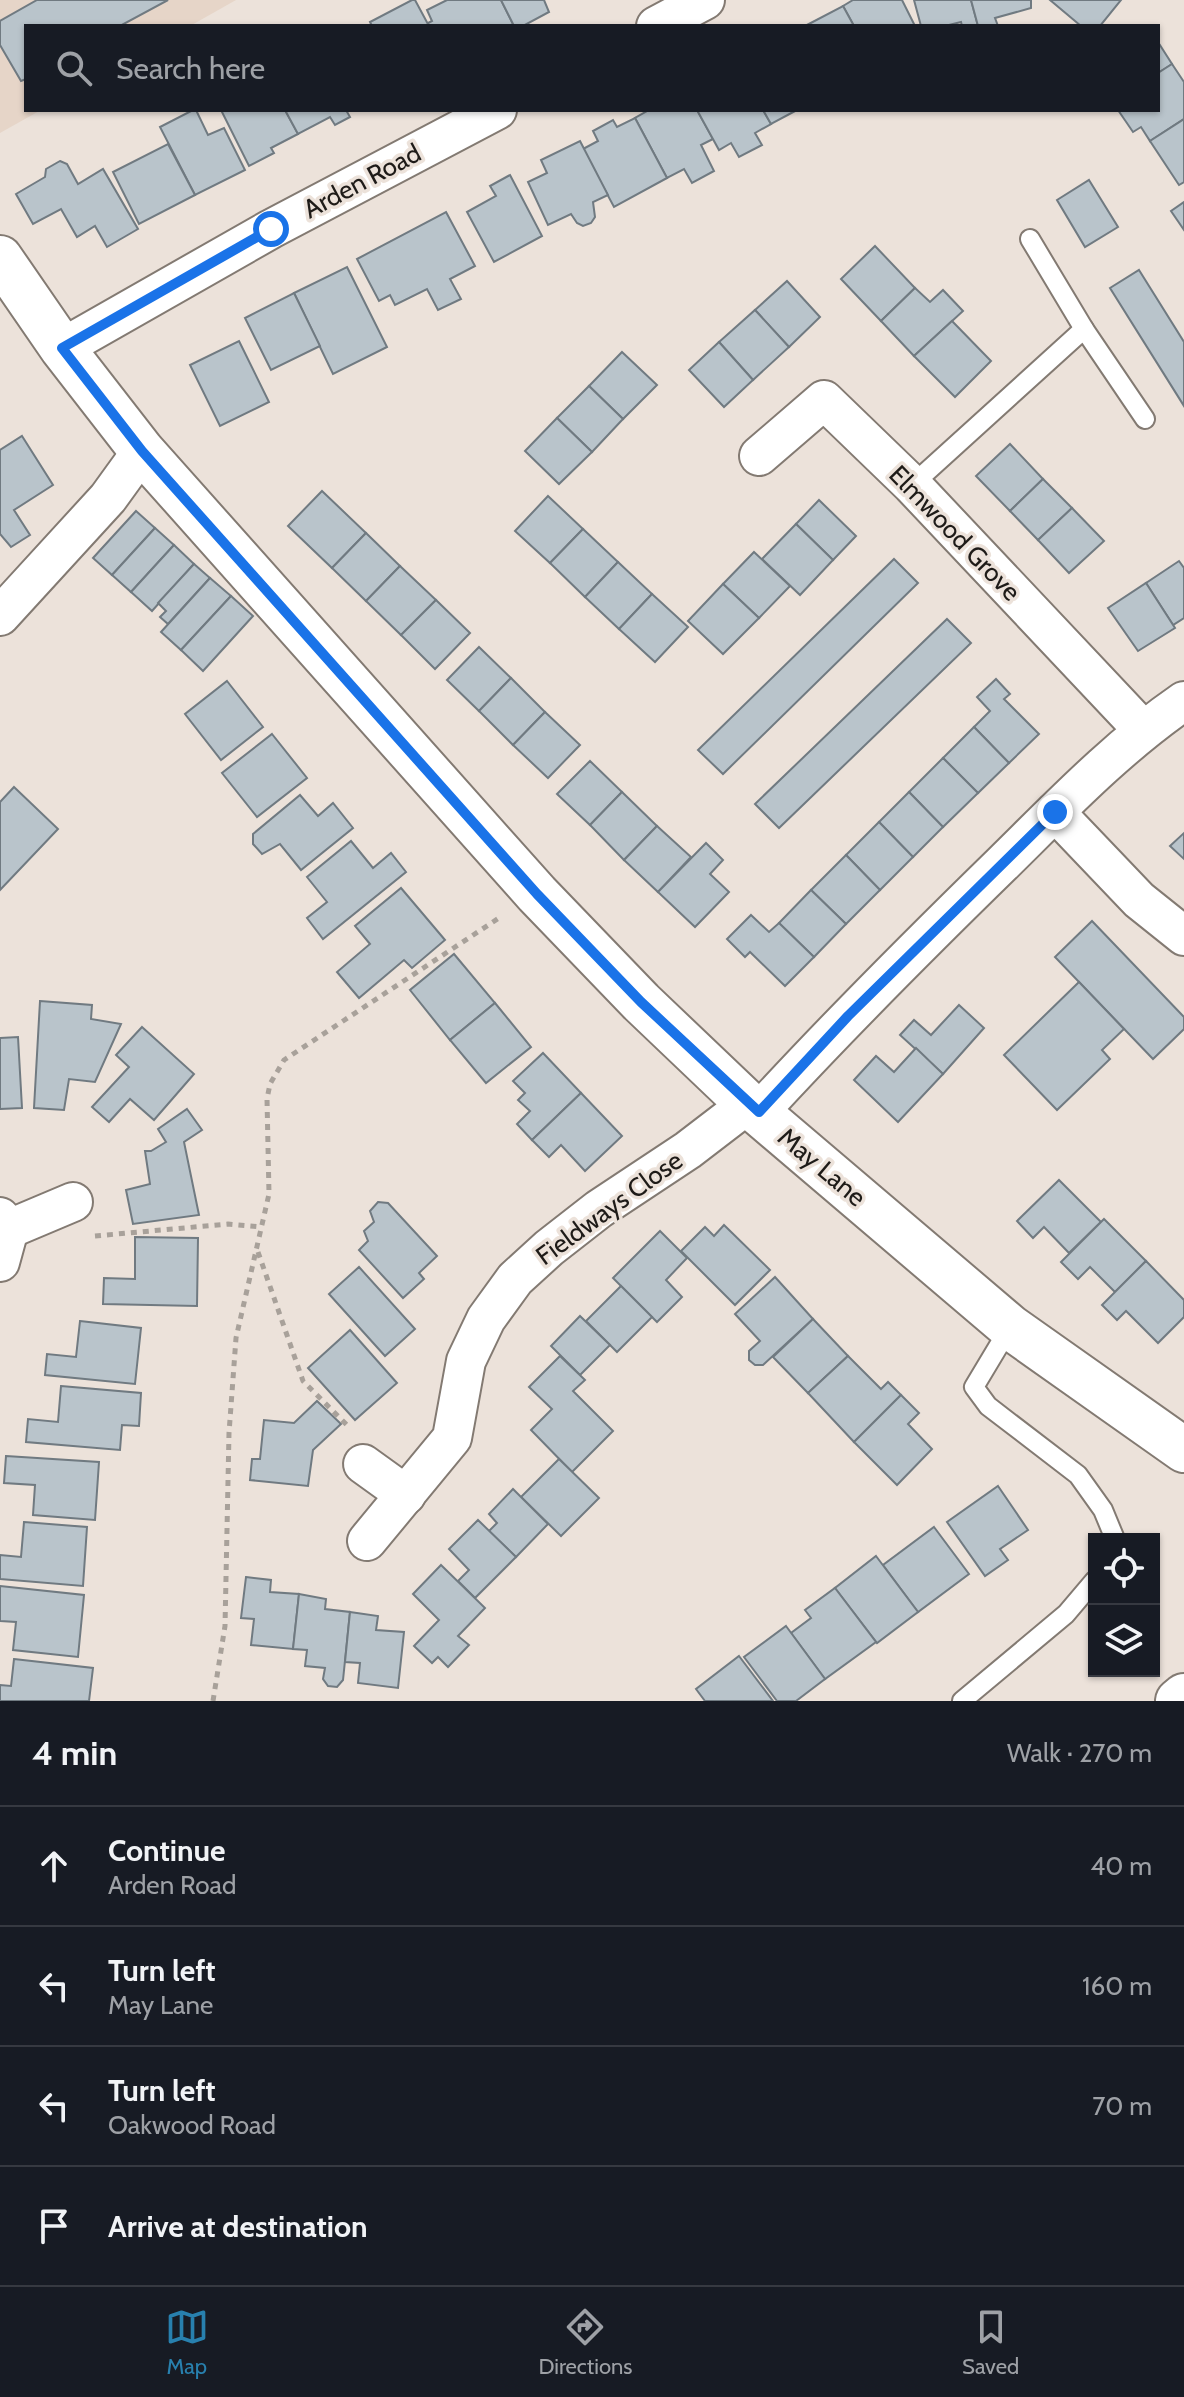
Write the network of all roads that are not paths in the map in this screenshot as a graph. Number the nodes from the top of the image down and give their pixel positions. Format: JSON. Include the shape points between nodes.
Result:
{"nodes":[{"id":1,"x":705,"y":0,"type":"edge"},
{"id":2,"x":660,"y":24,"type":"edge"},
{"id":3,"x":493,"y":112,"type":"edge"},
{"id":4,"x":1030,"y":239,"type":"dead end"},
{"id":5,"x":0,"y":258,"type":"edge"},
{"id":6,"x":1084,"y":329,"type":"junction"},
{"id":7,"x":62,"y":348,"type":"junction"},
{"id":8,"x":1145,"y":419,"type":"dead end"},
{"id":9,"x":142,"y":451,"type":"junction"},
{"id":10,"x":759,"y":456,"type":"dead end"},
{"id":11,"x":912,"y":485,"type":"junction"},
{"id":12,"x":0,"y":616,"type":"edge"},
{"id":13,"x":1184,"y":701,"type":"edge"},
{"id":14,"x":1143,"y":730,"type":"junction"},
{"id":15,"x":1055,"y":812,"type":"junction"},
{"id":16,"x":1184,"y":936,"type":"edge"},
{"id":17,"x":753,"y":1108,"type":"junction"},
{"id":18,"x":73,"y":1202,"type":"road end"},
{"id":19,"x":3,"y":1236,"type":"edge"},
{"id":20,"x":1010,"y":1327,"type":"junction"},
{"id":21,"x":1184,"y":1450,"type":"edge"},
{"id":22,"x":363,"y":1464,"type":"road end"},
{"id":23,"x":406,"y":1495,"type":"junction"},
{"id":24,"x":1114,"y":1533,"type":"edge"},
{"id":25,"x":367,"y":1541,"type":"dead end"},
{"id":26,"x":1088,"y":1588,"type":"edge"},
{"id":27,"x":1184,"y":1696,"type":"edge"},
{"id":28,"x":962,"y":1701,"type":"edge"},
{"id":29,"x":1178,"y":1701,"type":"edge"}],
"edges":[{"from":1,"to":2,"type":"street"},
{"from":3,"to":7,"type":"street","name":"Arden Road","via":[[271,229]]},
{"from":4,"to":6,"type":"lane"},
{"from":5,"to":7,"type":"street","name":"May Lane"},
{"from":6,"to":8,"type":"lane"},
{"from":6,"to":11,"type":"lane"},
{"from":7,"to":9,"type":"street","name":"May Lane"},
{"from":9,"to":12,"type":"street","via":[[108,498]]},
{"from":9,"to":17,"type":"street","name":"May Lane","via":[[537,894]]},
{"from":10,"to":11,"type":"street","name":"Elmwood Grove","via":[[824,400]]},
{"from":11,"to":14,"type":"street","name":"Elmwood Grove"},
{"from":13,"to":14,"type":"street","name":"Fieldways Close"},
{"from":14,"to":15,"type":"street","name":"Fieldways Close"},
{"from":15,"to":16,"type":"street","via":[[1139,900]]},
{"from":15,"to":17,"type":"street","name":"Fieldways Close"},
{"from":17,"to":20,"type":"street","name":"May Lane"},
{"from":17,"to":23,"type":"street","name":"Fieldways Close","via":[[599,1209],[515,1279],[486,1319],[466,1361],[452,1438]]},
{"from":18,"to":19,"type":"street"},
{"from":20,"to":21,"type":"street","name":"May Lane"},
{"from":20,"to":24,"type":"lane","via":[[974,1387],[988,1406],[1078,1475]]},
{"from":22,"to":23,"type":"street"},
{"from":23,"to":25,"type":"street","name":"Fieldways Close"},
{"from":26,"to":28,"type":"lane","via":[[1066,1614]]},
{"from":27,"to":29,"type":"street"}]}
